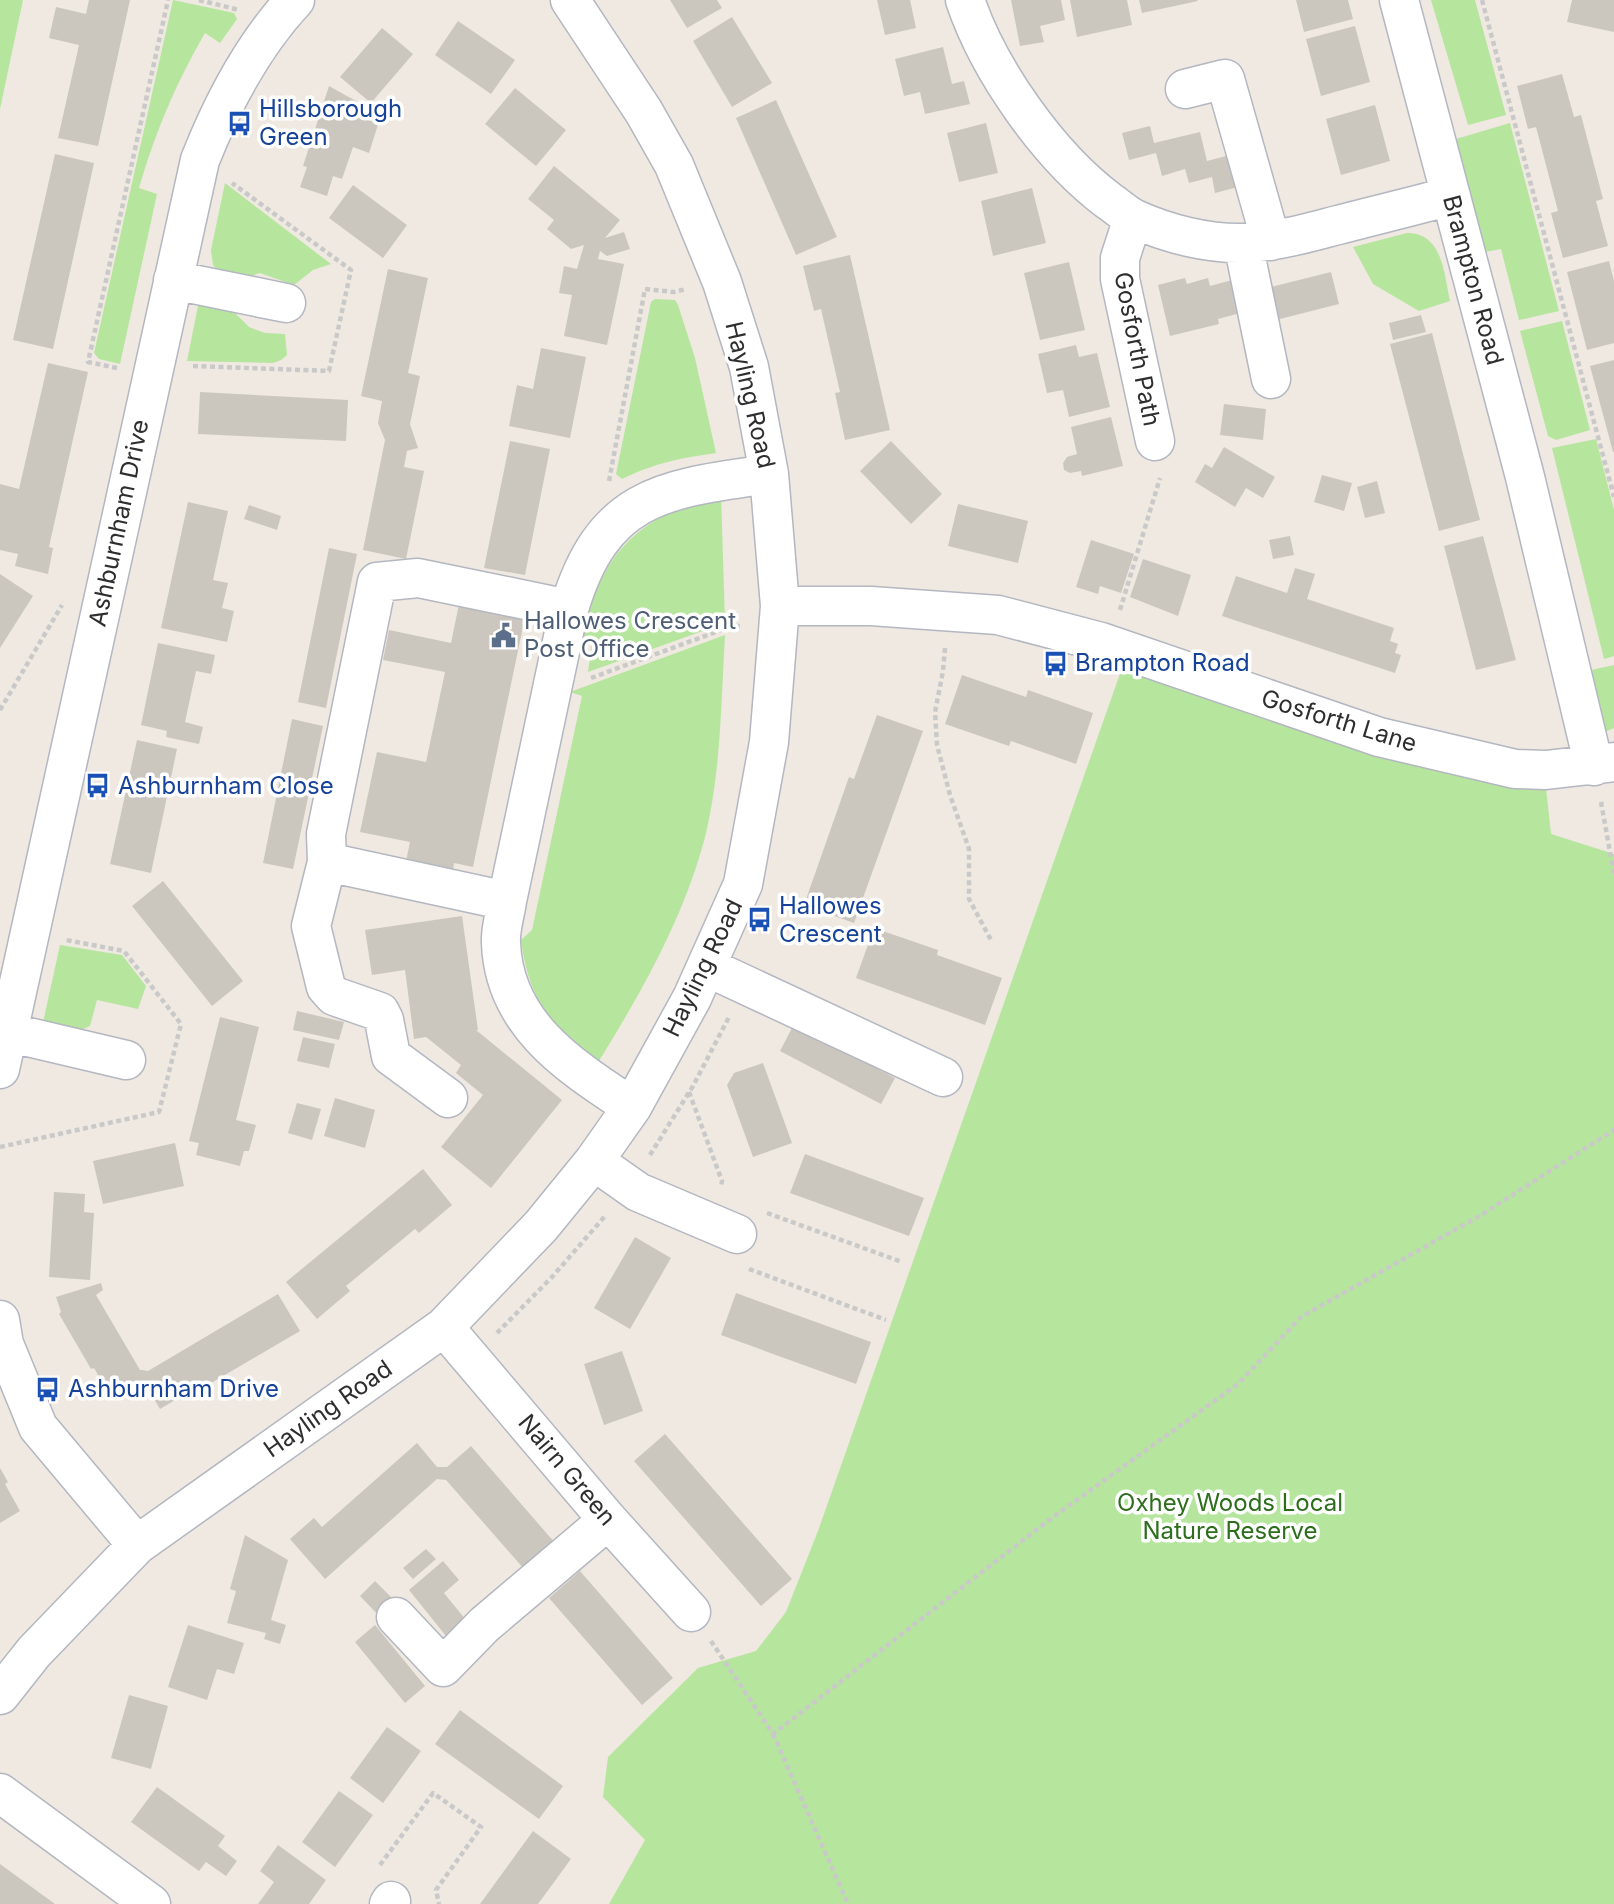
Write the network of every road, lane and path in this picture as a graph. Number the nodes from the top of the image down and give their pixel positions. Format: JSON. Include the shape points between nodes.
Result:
{"nodes":[{"id":1,"x":168,"y":0,"type":"edge"},
{"id":2,"x":295,"y":0,"type":"edge"},
{"id":3,"x":570,"y":0,"type":"edge"},
{"id":4,"x":965,"y":0,"type":"edge"},
{"id":5,"x":1399,"y":0,"type":"edge"},
{"id":6,"x":1482,"y":0,"type":"edge"},
{"id":7,"x":1185,"y":89,"type":"dead end"},
{"id":8,"x":1451,"y":196,"type":"junction"},
{"id":9,"x":1133,"y":218,"type":"junction"},
{"id":10,"x":1256,"y":242,"type":"junction"},
{"id":11,"x":173,"y":280,"type":"junction"},
{"id":12,"x":722,"y":282,"type":"junction"},
{"id":13,"x":286,"y":303,"type":"dead end"},
{"id":14,"x":152,"y":376,"type":"junction"},
{"id":15,"x":1272,"y":379,"type":"dead end"},
{"id":16,"x":1155,"y":441,"type":"joint"},
{"id":17,"x":769,"y":474,"type":"junction"},
{"id":18,"x":609,"y":482,"type":"dead end"},
{"id":19,"x":1614,"y":497,"type":"edge"},
{"id":20,"x":104,"y":594,"type":"junction"},
{"id":21,"x":569,"y":609,"type":"junction"},
{"id":22,"x":940,"y":610,"type":"junction"},
{"id":23,"x":779,"y":617,"type":"junction"},
{"id":24,"x":1110,"y":645,"type":"junction"},
{"id":25,"x":553,"y":685,"type":"junction"},
{"id":26,"x":0,"y":710,"type":"edge"},
{"id":27,"x":1604,"y":764,"type":"edge"},
{"id":28,"x":327,"y":862,"type":"junction"},
{"id":29,"x":1614,"y":874,"type":"edge"},
{"id":30,"x":507,"y":901,"type":"junction"},
{"id":31,"x":991,"y":940,"type":"dead end"},
{"id":32,"x":707,"y":967,"type":"junction"},
{"id":33,"x":746,"y":984,"type":"junction"},
{"id":34,"x":4,"y":1050,"type":"edge"},
{"id":35,"x":126,"y":1060,"type":"dead end"},
{"id":36,"x":943,"y":1077,"type":"dead end"},
{"id":37,"x":689,"y":1092,"type":"junction"},
{"id":38,"x":447,"y":1098,"type":"dead end"},
{"id":39,"x":632,"y":1107,"type":"junction"},
{"id":40,"x":1614,"y":1130,"type":"edge"},
{"id":41,"x":594,"y":1161,"type":"junction"},
{"id":42,"x":644,"y":1164,"type":"dead end"},
{"id":43,"x":719,"y":1195,"type":"dead end"},
{"id":44,"x":606,"y":1215,"type":"dead end"},
{"id":45,"x":737,"y":1234,"type":"dead end"},
{"id":46,"x":0,"y":1321,"type":"edge"},
{"id":47,"x":444,"y":1327,"type":"junction"},
{"id":48,"x":470,"y":1357,"type":"junction"},
{"id":49,"x":608,"y":1520,"type":"junction"},
{"id":50,"x":137,"y":1545,"type":"junction"},
{"id":51,"x":691,"y":1612,"type":"joint"},
{"id":52,"x":396,"y":1617,"type":"dead end"},
{"id":53,"x":0,"y":1695,"type":"edge"},
{"id":54,"x":774,"y":1734,"type":"junction"},
{"id":55,"x":0,"y":1793,"type":"edge"},
{"id":56,"x":385,"y":1892,"type":"edge"},
{"id":57,"x":151,"y":1904,"type":"edge"},
{"id":58,"x":439,"y":1904,"type":"edge"},
{"id":59,"x":848,"y":1904,"type":"edge"}],
"edges":[{"from":1,"to":14,"type":"path","via":[[88,362]]},
{"from":2,"to":11,"type":"street","name":"Ashburnham Drive","via":[[240,73],[217,117],[200,160]]},
{"from":3,"to":12,"type":"street","name":"Hayling Road","via":[[674,165]]},
{"from":4,"to":9,"type":"street","via":[[1018,101],[1055,152],[1094,190]]},
{"from":5,"to":8,"type":"street","name":"Brampton Road"},
{"from":6,"to":19,"type":"path"},
{"from":7,"to":10,"type":"street","via":[[1225,79]]},
{"from":8,"to":10,"type":"street"},
{"from":8,"to":27,"type":"street","name":"Brampton Road"},
{"from":9,"to":10,"type":"street","via":[[1208,241]]},
{"from":9,"to":16,"type":"street","name":"Gosforth Path","via":[[1119,258],[1120,279]]},
{"from":10,"to":15,"type":"street"},
{"from":11,"to":13,"type":"street"},
{"from":11,"to":14,"type":"street","name":"Ashburnham Drive"},
{"from":12,"to":17,"type":"street","name":"Hayling Road","via":[[749,367]]},
{"from":12,"to":18,"type":"path","via":[[674,292],[645,289]]},
{"from":14,"to":20,"type":"street","name":"Ashburnham Drive"},
{"from":16,"to":24,"type":"path","via":[[1162,472]]},
{"from":17,"to":21,"type":"street","via":[[695,484],[632,508],[590,558]]},
{"from":17,"to":23,"type":"street","name":"Hayling Road"},
{"from":20,"to":26,"type":"path","via":[[68,594]]},
{"from":20,"to":34,"type":"street","name":"Ashburnham Drive"},
{"from":21,"to":25,"type":"street"},
{"from":21,"to":28,"type":"street","via":[[418,578],[377,582],[326,834]]},
{"from":22,"to":23,"type":"street","name":"Gosforth Lane","via":[[871,606]]},
{"from":22,"to":24,"type":"street","name":"Gosforth Lane","via":[[998,615]]},
{"from":22,"to":31,"type":"path","via":[[946,654],[935,712],[937,745],[969,849],[969,899]]},
{"from":23,"to":25,"type":"path","via":[[733,626],[571,685]]},
{"from":23,"to":32,"type":"street","name":"Hayling Road","via":[[769,742],[743,884]]},
{"from":24,"to":27,"type":"street","name":"Gosforth Lane","via":[[1379,737],[1515,769]]},
{"from":25,"to":30,"type":"street"},
{"from":27,"to":29,"type":"path"},
{"from":28,"to":30,"type":"street"},
{"from":28,"to":38,"type":"street","via":[[311,926],[326,987],[334,996],[380,1013],[391,1056]]},
{"from":30,"to":39,"type":"street","via":[[500,940],[503,966],[522,1016],[546,1043]]},
{"from":32,"to":33,"type":"street"},
{"from":32,"to":39,"type":"street","name":"Hayling Road"},
{"from":33,"to":36,"type":"street"},
{"from":33,"to":37,"type":"path"},
{"from":34,"to":35,"type":"street"},
{"from":37,"to":42,"type":"path"},
{"from":37,"to":43,"type":"path","via":[[722,1181]]},
{"from":39,"to":41,"type":"street","name":"Hayling Road"},
{"from":40,"to":54,"type":"path","via":[[1482,1215],[1301,1317],[1238,1384],[1049,1520]]},
{"from":41,"to":45,"type":"street","via":[[638,1192]]},
{"from":41,"to":47,"type":"street","name":"Hayling Road","via":[[541,1226]]},
{"from":44,"to":48,"type":"path","via":[[552,1277]]},
{"from":46,"to":50,"type":"street","via":[[4,1344],[38,1427]]},
{"from":47,"to":48,"type":"street","name":"Nairn Green"},
{"from":47,"to":50,"type":"street","name":"Hayling Road"},
{"from":48,"to":49,"type":"street","name":"Nairn Green"},
{"from":49,"to":51,"type":"street","name":"Nairn Green"},
{"from":49,"to":52,"type":"street","via":[[484,1625],[443,1667]]},
{"from":50,"to":53,"type":"street","name":"Hayling Road","via":[[34,1652]]},
{"from":51,"to":54,"type":"path"},
{"from":54,"to":59,"type":"path"},
{"from":55,"to":57,"type":"street"},
{"from":56,"to":58,"type":"path","via":[[433,1793],[481,1826],[436,1890]]}]}
